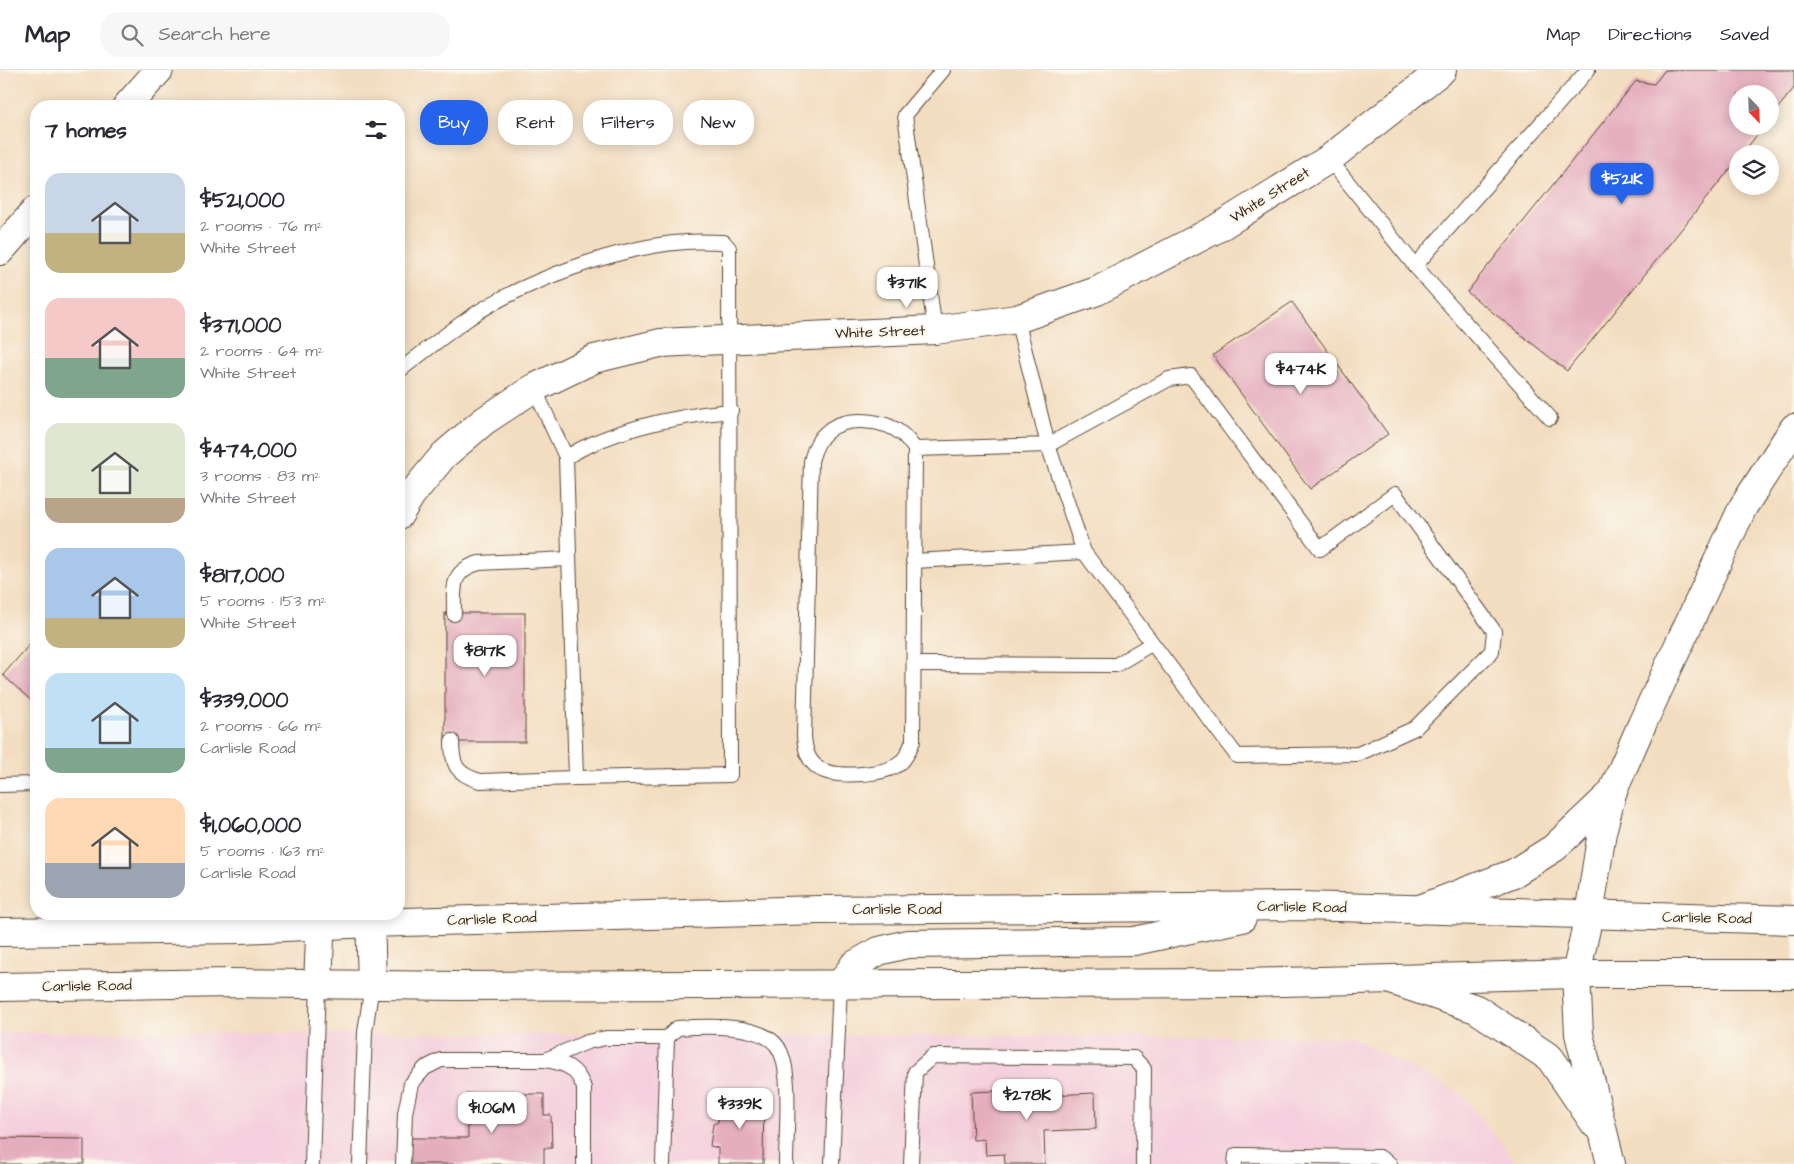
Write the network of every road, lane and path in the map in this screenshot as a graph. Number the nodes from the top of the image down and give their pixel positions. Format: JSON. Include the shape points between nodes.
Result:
{"nodes":[{"id":1,"x":159,"y":70,"type":"edge"},
{"id":2,"x":944,"y":70,"type":"edge"},
{"id":3,"x":1442,"y":70,"type":"edge"},
{"id":4,"x":1588,"y":70,"type":"edge"},
{"id":5,"x":132,"y":100,"type":"edge"},
{"id":6,"x":1329,"y":159,"type":"junction"},
{"id":7,"x":30,"y":217,"type":"edge"},
{"id":8,"x":0,"y":251,"type":"edge"},
{"id":9,"x":1415,"y":266,"type":"junction"},
{"id":10,"x":1017,"y":319,"type":"junction"},
{"id":11,"x":935,"y":330,"type":"junction"},
{"id":12,"x":730,"y":338,"type":"junction"},
{"id":13,"x":405,"y":367,"type":"edge"},
{"id":14,"x":534,"y":388,"type":"junction"},
{"id":15,"x":731,"y":410,"type":"junction"},
{"id":16,"x":1550,"y":418,"type":"dead end"},
{"id":17,"x":1794,"y":428,"type":"edge"},
{"id":18,"x":1048,"y":446,"type":"junction"},
{"id":19,"x":915,"y":449,"type":"junction"},
{"id":20,"x":566,"y":457,"type":"junction"},
{"id":21,"x":405,"y":496,"type":"edge"},
{"id":22,"x":1084,"y":552,"type":"junction"},
{"id":23,"x":569,"y":559,"type":"junction"},
{"id":24,"x":913,"y":561,"type":"junction"},
{"id":25,"x":454,"y":614,"type":"dead end"},
{"id":26,"x":1151,"y":644,"type":"junction"},
{"id":27,"x":914,"y":664,"type":"junction"},
{"id":28,"x":452,"y":741,"type":"dead end"},
{"id":29,"x":576,"y":778,"type":"junction"},
{"id":30,"x":30,"y":784,"type":"edge"},
{"id":31,"x":0,"y":785,"type":"edge"},
{"id":32,"x":1612,"y":793,"type":"junction"},
{"id":33,"x":1300,"y":906,"type":"junction"},
{"id":34,"x":1417,"y":910,"type":"junction"},
{"id":35,"x":1589,"y":915,"type":"junction"},
{"id":36,"x":405,"y":917,"type":"edge"},
{"id":37,"x":313,"y":920,"type":"edge"},
{"id":38,"x":321,"y":920,"type":"edge"},
{"id":39,"x":370,"y":920,"type":"edge"},
{"id":40,"x":1794,"y":920,"type":"edge"},
{"id":41,"x":0,"y":932,"type":"edge"},
{"id":42,"x":1576,"y":974,"type":"junction"},
{"id":43,"x":1794,"y":974,"type":"edge"},
{"id":44,"x":1391,"y":980,"type":"junction"},
{"id":45,"x":318,"y":984,"type":"junction"},
{"id":46,"x":372,"y":985,"type":"junction"},
{"id":47,"x":840,"y":985,"type":"junction"},
{"id":48,"x":0,"y":987,"type":"edge"},
{"id":49,"x":667,"y":1038,"type":"junction"},
{"id":50,"x":545,"y":1060,"type":"junction"},
{"id":51,"x":1608,"y":1151,"type":"edge"},
{"id":52,"x":312,"y":1164,"type":"edge"},
{"id":53,"x":360,"y":1164,"type":"edge"},
{"id":54,"x":403,"y":1164,"type":"edge"},
{"id":55,"x":584,"y":1164,"type":"edge"},
{"id":56,"x":663,"y":1164,"type":"edge"},
{"id":57,"x":786,"y":1164,"type":"edge"},
{"id":58,"x":832,"y":1164,"type":"edge"},
{"id":59,"x":911,"y":1164,"type":"edge"},
{"id":60,"x":1143,"y":1164,"type":"edge"},
{"id":61,"x":1235,"y":1164,"type":"edge"},
{"id":62,"x":1390,"y":1164,"type":"edge"}],
"edges":[{"from":1,"to":5,"type":"main road"},
{"from":2,"to":11,"type":"lane","via":[[905,115]]},
{"from":3,"to":6,"type":"main road","name":"White Street"},
{"from":4,"to":9,"type":"lane"},
{"from":6,"to":9,"type":"lane"},
{"from":6,"to":10,"type":"main road","name":"White Street","via":[[1216,229],[1098,291]]},
{"from":7,"to":8,"type":"main road"},
{"from":9,"to":16,"type":"lane"},
{"from":10,"to":11,"type":"main road","name":"White Street"},
{"from":10,"to":18,"type":"lane"},
{"from":11,"to":12,"type":"main road","name":"White Street"},
{"from":12,"to":13,"type":"lane","via":[[729,248],[724,242],[685,242],[641,248],[534,283],[470,318]]},
{"from":12,"to":14,"type":"main road","name":"White Street","via":[[660,342],[594,359]]},
{"from":12,"to":15,"type":"lane"},
{"from":14,"to":20,"type":"lane"},
{"from":14,"to":21,"type":"main road","name":"White Street","via":[[484,421],[444,455]]},
{"from":15,"to":20,"type":"lane","via":[[692,414],[646,426],[589,443]]},
{"from":15,"to":29,"type":"lane","via":[[730,775]]},
{"from":17,"to":32,"type":"main road","via":[[1744,507]]},
{"from":18,"to":19,"type":"lane"},
{"from":18,"to":22,"type":"lane"},
{"from":18,"to":26,"type":"lane","via":[[1169,379],[1191,376],[1320,548],[1395,494],[1494,631],[1492,651],[1415,728],[1358,754],[1237,756]]},
{"from":19,"to":24,"type":"lane"},
{"from":19,"to":27,"type":"lane","via":[[901,434],[886,425],[869,421],[841,423],[827,431],[816,444],[811,461],[804,736],[806,753],[817,767],[832,774],[879,772],[897,765],[906,756],[913,741]]},
{"from":20,"to":23,"type":"lane"},
{"from":22,"to":24,"type":"lane"},
{"from":22,"to":26,"type":"lane"},
{"from":23,"to":25,"type":"lane","via":[[468,566],[457,576],[454,586]]},
{"from":23,"to":29,"type":"lane"},
{"from":24,"to":27,"type":"lane"},
{"from":26,"to":27,"type":"lane","via":[[1116,665]]},
{"from":28,"to":29,"type":"lane","via":[[452,758],[458,770],[480,781]]},
{"from":30,"to":31,"type":"lane"},
{"from":32,"to":34,"type":"main road","via":[[1554,848],[1514,873]]},
{"from":32,"to":35,"type":"main road","via":[[1602,832]]},
{"from":33,"to":34,"type":"main road","name":"Carlisle Road"},
{"from":33,"to":36,"type":"main road","name":"Carlisle Road"},
{"from":33,"to":47,"type":"main road","via":[[1134,941],[908,944],[879,951],[854,965]]},
{"from":34,"to":35,"type":"main road","name":"Carlisle Road"},
{"from":35,"to":40,"type":"main road","name":"Carlisle Road"},
{"from":35,"to":42,"type":"main road"},
{"from":37,"to":41,"type":"main road","name":"Carlisle Road","via":[[242,929]]},
{"from":38,"to":45,"type":"main road"},
{"from":39,"to":46,"type":"main road"},
{"from":42,"to":43,"type":"main road","name":"Carlisle Road"},
{"from":42,"to":44,"type":"main road","name":"Carlisle Road"},
{"from":42,"to":51,"type":"main road","via":[[1579,1034]]},
{"from":44,"to":47,"type":"main road","name":"Carlisle Road"},
{"from":44,"to":51,"type":"main road","via":[[1476,1009],[1550,1058]]},
{"from":45,"to":46,"type":"main road","name":"Carlisle Road"},
{"from":45,"to":48,"type":"main road","name":"Carlisle Road"},
{"from":45,"to":52,"type":"lane"},
{"from":46,"to":47,"type":"main road","name":"Carlisle Road"},
{"from":46,"to":53,"type":"lane","via":[[365,1032]]},
{"from":47,"to":58,"type":"lane"},
{"from":49,"to":50,"type":"lane","via":[[606,1038],[587,1042]]},
{"from":49,"to":56,"type":"lane"},
{"from":49,"to":57,"type":"lane","via":[[677,1028],[750,1030],[769,1038],[780,1049],[786,1066]]},
{"from":50,"to":54,"type":"lane","via":[[441,1060],[425,1068],[411,1084],[405,1113]]},
{"from":50,"to":55,"type":"lane","via":[[559,1062],[580,1076],[584,1088]]},
{"from":59,"to":60,"type":"lane","via":[[915,1072],[933,1056],[1134,1058],[1144,1069]]},
{"from":61,"to":62,"type":"lane","via":[[1236,1155],[1379,1157]]}]}
